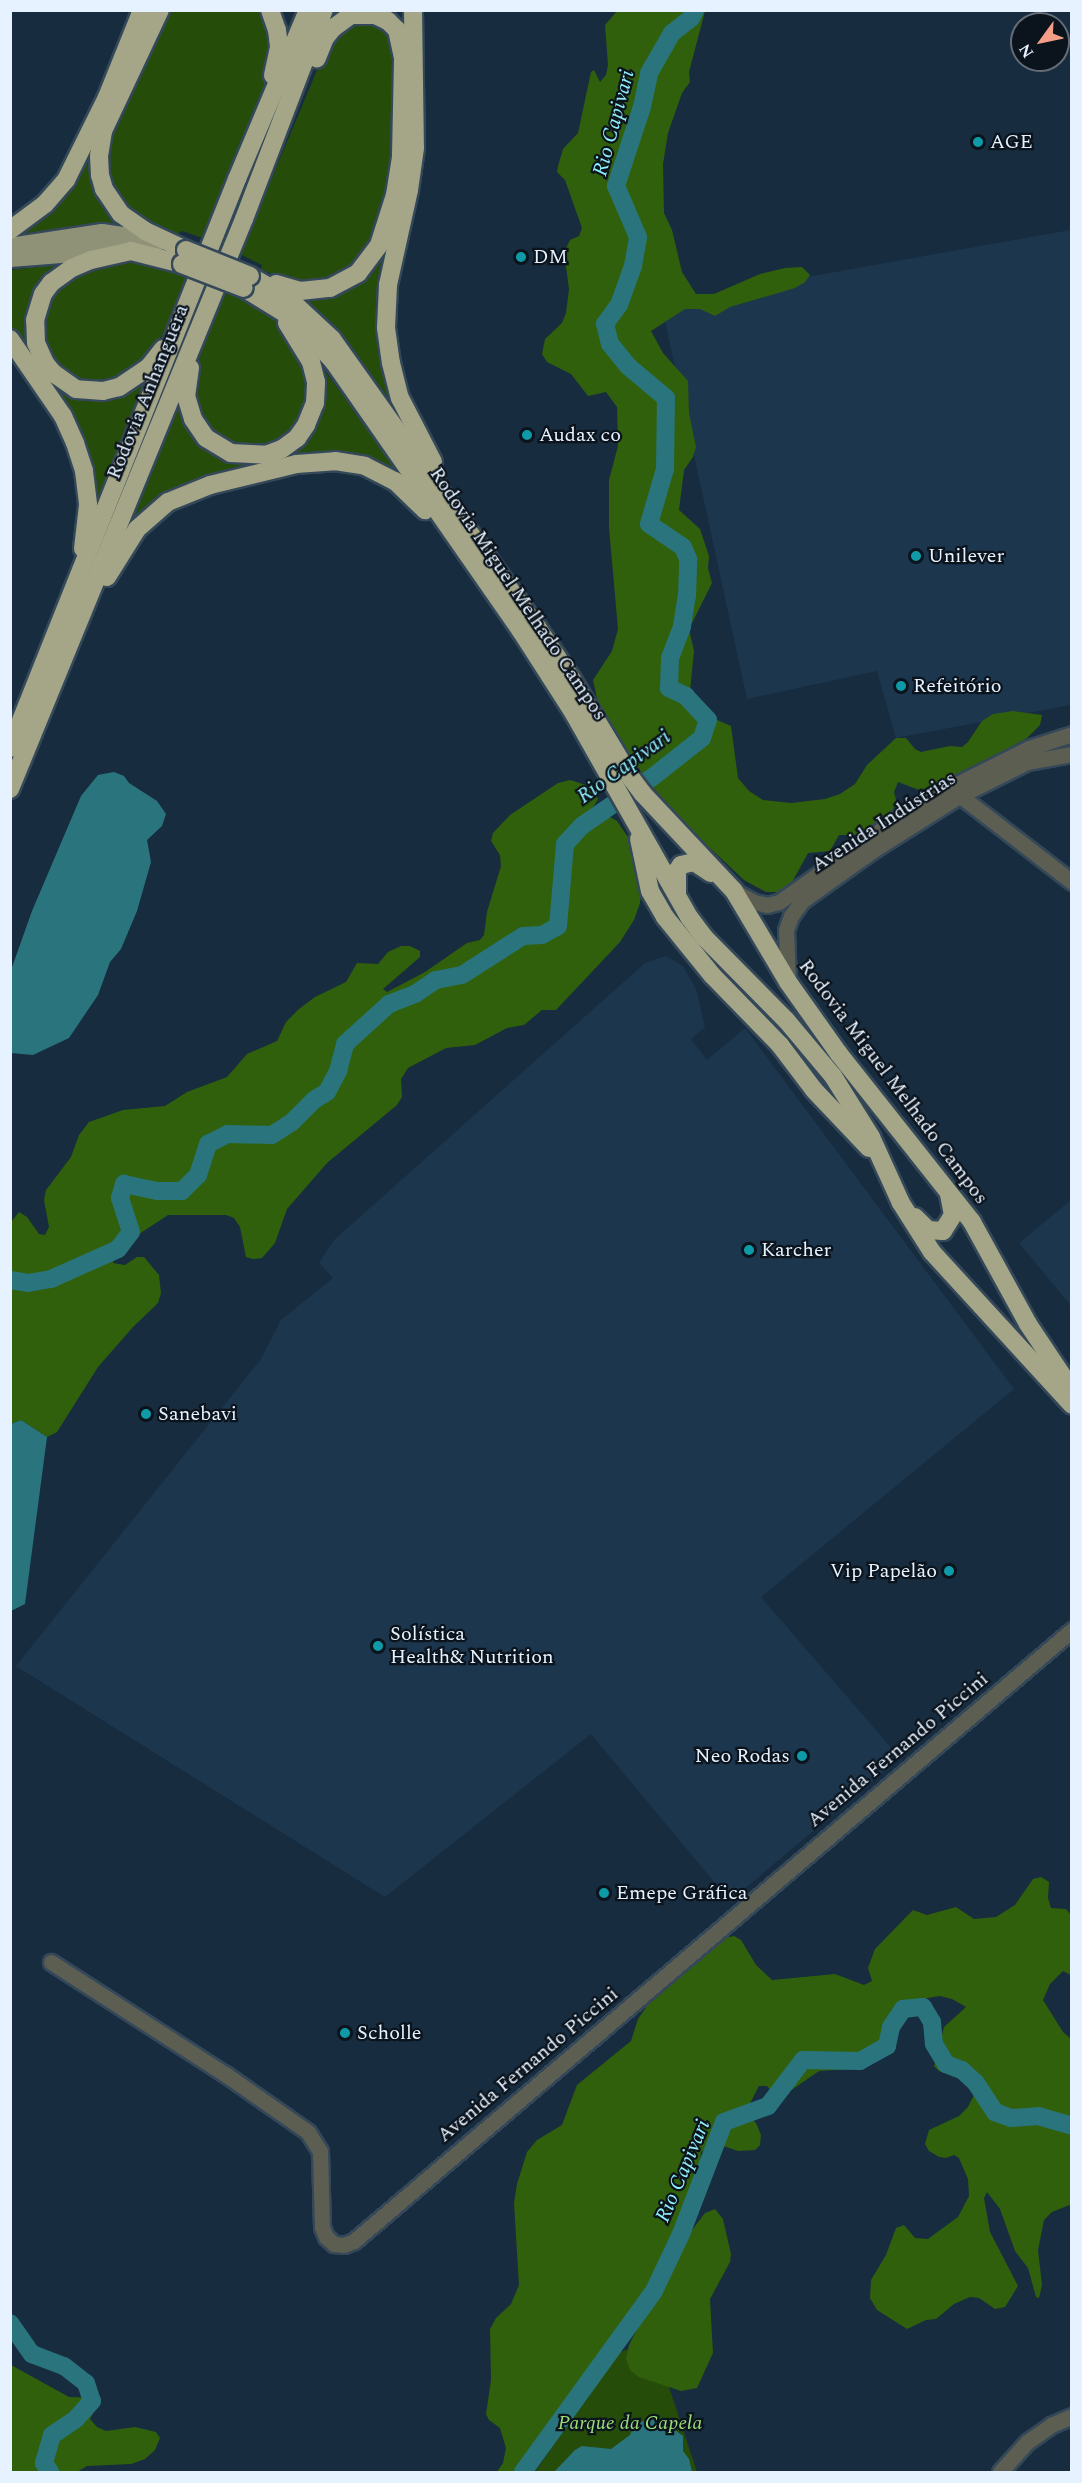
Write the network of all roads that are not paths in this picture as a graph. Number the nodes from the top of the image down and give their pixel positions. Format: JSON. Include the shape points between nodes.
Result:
{"nodes":[{"id":1,"x":142,"y":10,"type":"edge"},
{"id":2,"x":160,"y":10,"type":"edge"},
{"id":3,"x":270,"y":10,"type":"edge"},
{"id":4,"x":308,"y":10,"type":"edge"},
{"id":5,"x":324,"y":10,"type":"edge"},
{"id":6,"x":413,"y":10,"type":"edge"},
{"id":7,"x":268,"y":156,"type":"junction"},
{"id":8,"x":237,"y":179,"type":"junction"},
{"id":9,"x":10,"y":230,"type":"edge"},
{"id":10,"x":10,"y":247,"type":"edge"},
{"id":11,"x":129,"y":251,"type":"junction"},
{"id":12,"x":179,"y":252,"type":"junction"},
{"id":13,"x":10,"y":258,"type":"edge"},
{"id":14,"x":253,"y":282,"type":"junction"},
{"id":15,"x":268,"y":301,"type":"junction"},
{"id":16,"x":185,"y":311,"type":"junction"},
{"id":17,"x":206,"y":311,"type":"junction"},
{"id":18,"x":10,"y":339,"type":"edge"},
{"id":19,"x":483,"y":564,"type":"junction"},
{"id":20,"x":58,"y":652,"type":"junction"},
{"id":21,"x":1071,"y":734,"type":"edge"},
{"id":22,"x":10,"y":748,"type":"edge"},
{"id":23,"x":1071,"y":754,"type":"edge"},
{"id":24,"x":612,"y":766,"type":"junction"},
{"id":25,"x":10,"y":789,"type":"edge"},
{"id":26,"x":954,"y":792,"type":"junction"},
{"id":27,"x":636,"y":826,"type":"junction"},
{"id":28,"x":1071,"y":882,"type":"edge"},
{"id":29,"x":734,"y":891,"type":"junction"},
{"id":30,"x":677,"y":897,"type":"junction"},
{"id":31,"x":788,"y":982,"type":"junction"},
{"id":32,"x":887,"y":1166,"type":"junction"},
{"id":33,"x":948,"y":1192,"type":"junction"},
{"id":34,"x":902,"y":1203,"type":"junction"},
{"id":35,"x":1071,"y":1390,"type":"edge"},
{"id":36,"x":1071,"y":1405,"type":"edge"},
{"id":37,"x":1071,"y":1630,"type":"edge"},
{"id":38,"x":51,"y":1962,"type":"dead end"},
{"id":39,"x":1071,"y":2416,"type":"edge"},
{"id":40,"x":1000,"y":2472,"type":"edge"}],
"edges":[{"from":1,"to":9,"type":"highway","via":[[107,98],[66,180],[45,204]]},
{"from":2,"to":12,"type":"highway","via":[[103,131],[99,156],[104,189],[111,202],[131,222]]},
{"from":3,"to":8,"type":"highway","via":[[277,30],[277,64]]},
{"from":4,"to":8,"type":"highway","name":"Rodovia Anhanguera"},
{"from":5,"to":7,"type":"highway","name":"Rodovia Anhanguera"},
{"from":6,"to":19,"type":"highway","via":[[415,148],[388,285],[389,356],[409,420]]},
{"from":7,"to":14,"type":"highway","via":[[283,134],[333,28],[359,14],[375,15],[393,25],[400,37],[403,58],[401,156],[395,195],[379,245],[358,273],[330,288],[300,291]]},
{"from":7,"to":17,"type":"highway","name":"Rodovia Anhanguera"},
{"from":8,"to":16,"type":"highway","name":"Rodovia Anhanguera"},
{"from":10,"to":12,"type":"main road","via":[[120,233]]},
{"from":11,"to":12,"type":"highway"},
{"from":11,"to":13,"type":"main road"},
{"from":11,"to":16,"type":"highway","via":[[72,268],[43,294],[34,330],[39,352],[53,373],[76,388],[103,391],[119,387],[150,367]]},
{"from":12,"to":14,"type":"highway","bridge":true},
{"from":14,"to":15,"type":"highway","name":"Rodovia Miguel Melhado Campos"},
{"from":14,"to":19,"type":"highway","name":"Rodovia Miguel Melhado Campos","via":[[310,316],[332,339]]},
{"from":15,"to":17,"type":"highway","via":[[302,344],[316,382],[315,403],[306,425],[297,438],[266,455],[231,453],[215,445],[193,419],[186,384]]},
{"from":15,"to":19,"type":"highway","name":"Rodovia Miguel Melhado Campos","via":[[296,320],[322,347]]},
{"from":16,"to":20,"type":"highway","name":"Rodovia Anhanguera"},
{"from":17,"to":20,"type":"highway","name":"Rodovia Anhanguera"},
{"from":18,"to":20,"type":"highway","via":[[70,430],[86,486],[84,543]]},
{"from":19,"to":20,"type":"highway","via":[[387,476],[343,461],[296,464],[196,490],[153,513],[123,548]]},
{"from":19,"to":24,"type":"highway","name":"Rodovia Miguel Melhado Campos","via":[[571,678]]},
{"from":20,"to":22,"type":"highway","name":"Rodovia Anhanguera"},
{"from":20,"to":25,"type":"highway","name":"Rodovia Anhanguera"},
{"from":21,"to":26,"type":"street","name":"Avenida Indústrias","via":[[1029,748]]},
{"from":23,"to":26,"type":"street","name":"Avenida Indústrias","via":[[1027,762]]},
{"from":24,"to":27,"type":"highway","name":"Rodovia Miguel Melhado Campos"},
{"from":24,"to":29,"type":"highway","name":"Rodovia Miguel Melhado Campos"},
{"from":26,"to":28,"type":"street"},
{"from":26,"to":29,"type":"street","name":"Avenida Indústrias","via":[[902,815],[779,902],[754,902]]},
{"from":26,"to":31,"type":"street","name":"Avenida Indústrias","via":[[795,908],[786,930]]},
{"from":27,"to":30,"type":"highway","name":"Rodovia Miguel Melhado Campos"},
{"from":27,"to":32,"type":"highway","via":[[650,891],[665,917],[712,975],[780,1045],[814,1090]]},
{"from":29,"to":30,"type":"highway","via":[[699,864],[690,862],[677,871]]},
{"from":29,"to":31,"type":"highway","name":"Rodovia Miguel Melhado Campos"},
{"from":30,"to":32,"type":"highway","name":"Rodovia Miguel Melhado Campos","via":[[705,938],[786,1020],[833,1077]]},
{"from":31,"to":33,"type":"highway","name":"Rodovia Miguel Melhado Campos","via":[[839,1054]]},
{"from":32,"to":34,"type":"highway","name":"Rodovia Miguel Melhado Campos"},
{"from":33,"to":34,"type":"highway","via":[[953,1215],[948,1227],[937,1232],[928,1230]]},
{"from":33,"to":35,"type":"highway","name":"Rodovia Miguel Melhado Campos","via":[[972,1222],[1028,1324]]},
{"from":34,"to":36,"type":"highway","name":"Rodovia Miguel Melhado Campos","via":[[919,1234],[948,1271]]},
{"from":37,"to":38,"type":"street","name":"Avenida Fernando Piccini","via":[[354,2241],[344,2245],[334,2244],[322,2227],[320,2151],[308,2132]]},
{"from":39,"to":40,"type":"street","via":[[1028,2442]]}]}
